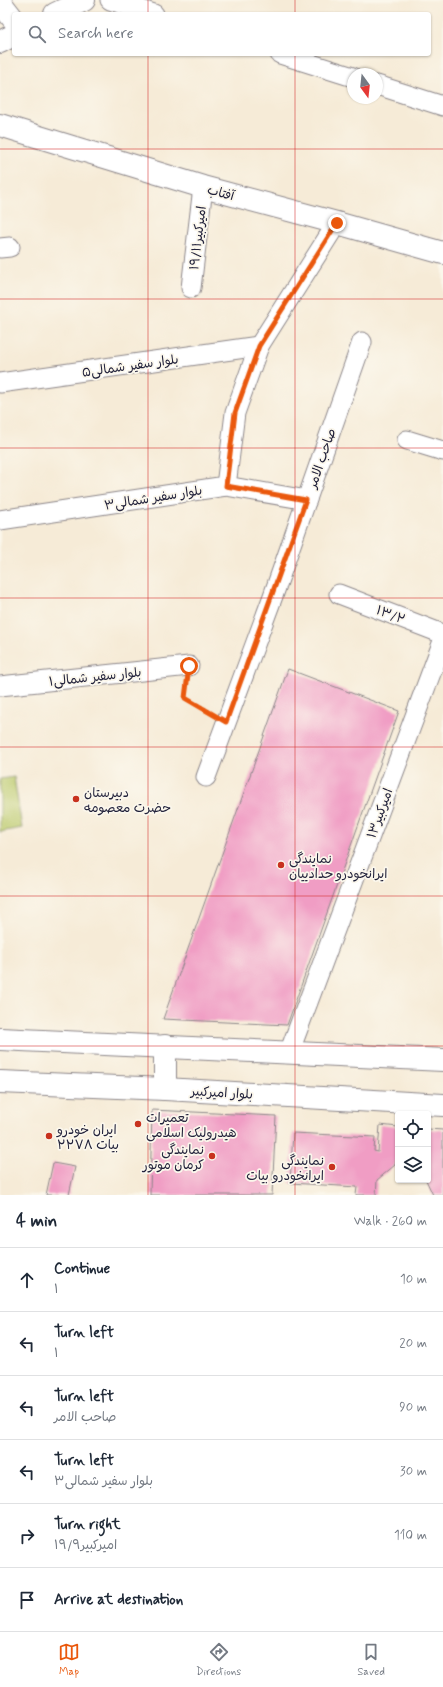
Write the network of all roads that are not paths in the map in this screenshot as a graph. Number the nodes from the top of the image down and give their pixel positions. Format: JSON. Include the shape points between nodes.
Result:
{"nodes":[{"id":1,"x":84,"y":0,"type":"edge"},
{"id":2,"x":110,"y":0,"type":"edge"},
{"id":3,"x":0,"y":2,"type":"edge"},
{"id":4,"x":60,"y":12,"type":"edge"},
{"id":5,"x":148,"y":12,"type":"edge"},
{"id":6,"x":12,"y":17,"type":"edge"},
{"id":7,"x":12,"y":36,"type":"edge"},
{"id":8,"x":0,"y":42,"type":"edge"},
{"id":9,"x":286,"y":56,"type":"edge"},
{"id":10,"x":347,"y":75,"type":"edge"},
{"id":11,"x":383,"y":87,"type":"edge"},
{"id":12,"x":443,"y":106,"type":"edge"},
{"id":13,"x":0,"y":125,"type":"edge"},
{"id":14,"x":203,"y":187,"type":"junction"},
{"id":15,"x":337,"y":223,"type":"junction"},
{"id":16,"x":443,"y":253,"type":"edge"},
{"id":17,"x":191,"y":288,"type":"dead end"},
{"id":18,"x":362,"y":342,"type":"dead end"},
{"id":19,"x":259,"y":346,"type":"junction"},
{"id":20,"x":0,"y":383,"type":"edge"},
{"id":21,"x":407,"y":440,"type":"dead end"},
{"id":22,"x":443,"y":451,"type":"edge"},
{"id":23,"x":226,"y":486,"type":"junction"},
{"id":24,"x":306,"y":500,"type":"junction"},
{"id":25,"x":0,"y":520,"type":"edge"},
{"id":26,"x":339,"y":594,"type":"dead end"},
{"id":27,"x":443,"y":634,"type":"edge"},
{"id":28,"x":443,"y":641,"type":"edge"},
{"id":29,"x":189,"y":666,"type":"road end"},
{"id":30,"x":0,"y":686,"type":"edge"},
{"id":31,"x":206,"y":777,"type":"dead end"},
{"id":32,"x":0,"y":1039,"type":"edge"},
{"id":33,"x":165,"y":1046,"type":"junction"},
{"id":34,"x":289,"y":1053,"type":"junction"},
{"id":35,"x":443,"y":1060,"type":"edge"},
{"id":36,"x":0,"y":1082,"type":"edge"},
{"id":37,"x":165,"y":1089,"type":"junction"},
{"id":38,"x":443,"y":1105,"type":"edge"}],
"edges":[{"from":1,"to":4,"type":"main road"},
{"from":2,"to":5,"type":"street"},
{"from":3,"to":6,"type":"main road"},
{"from":7,"to":8,"type":"main road"},
{"from":9,"to":10,"type":"street"},
{"from":11,"to":12,"type":"street"},
{"from":13,"to":14,"type":"main road","name":"آفتاب"},
{"from":14,"to":15,"type":"main road","name":"آفتاب"},
{"from":14,"to":17,"type":"street","name":"امیرکبیر۱۹/۱۱"},
{"from":15,"to":16,"type":"main road","name":"آفتاب"},
{"from":15,"to":19,"type":"street"},
{"from":18,"to":24,"type":"street","name":"صاحب الامر"},
{"from":19,"to":20,"type":"street","name":"بلوار سفیر شمالی۵"},
{"from":19,"to":23,"type":"street","via":[[235,413]]},
{"from":21,"to":22,"type":"street"},
{"from":23,"to":24,"type":"street","name":"بلوار سفیر شمالی۳"},
{"from":23,"to":25,"type":"street","name":"بلوار سفیر شمالی۳"},
{"from":24,"to":31,"type":"street","name":"صاحب الامر"},
{"from":26,"to":27,"type":"street","name":"۱۳/۲"},
{"from":28,"to":34,"type":"street","name":"امیرکبیر۱۳"},
{"from":29,"to":30,"type":"street","name":"بلوار سفیر شمالی۱"},
{"from":32,"to":33,"type":"main road"},
{"from":33,"to":34,"type":"main road"},
{"from":33,"to":37,"type":"main road"},
{"from":34,"to":35,"type":"main road"},
{"from":36,"to":37,"type":"main road","name":"بلوار امیرکبیر"},
{"from":37,"to":38,"type":"main road","name":"بلوار امیرکبیر"}]}
